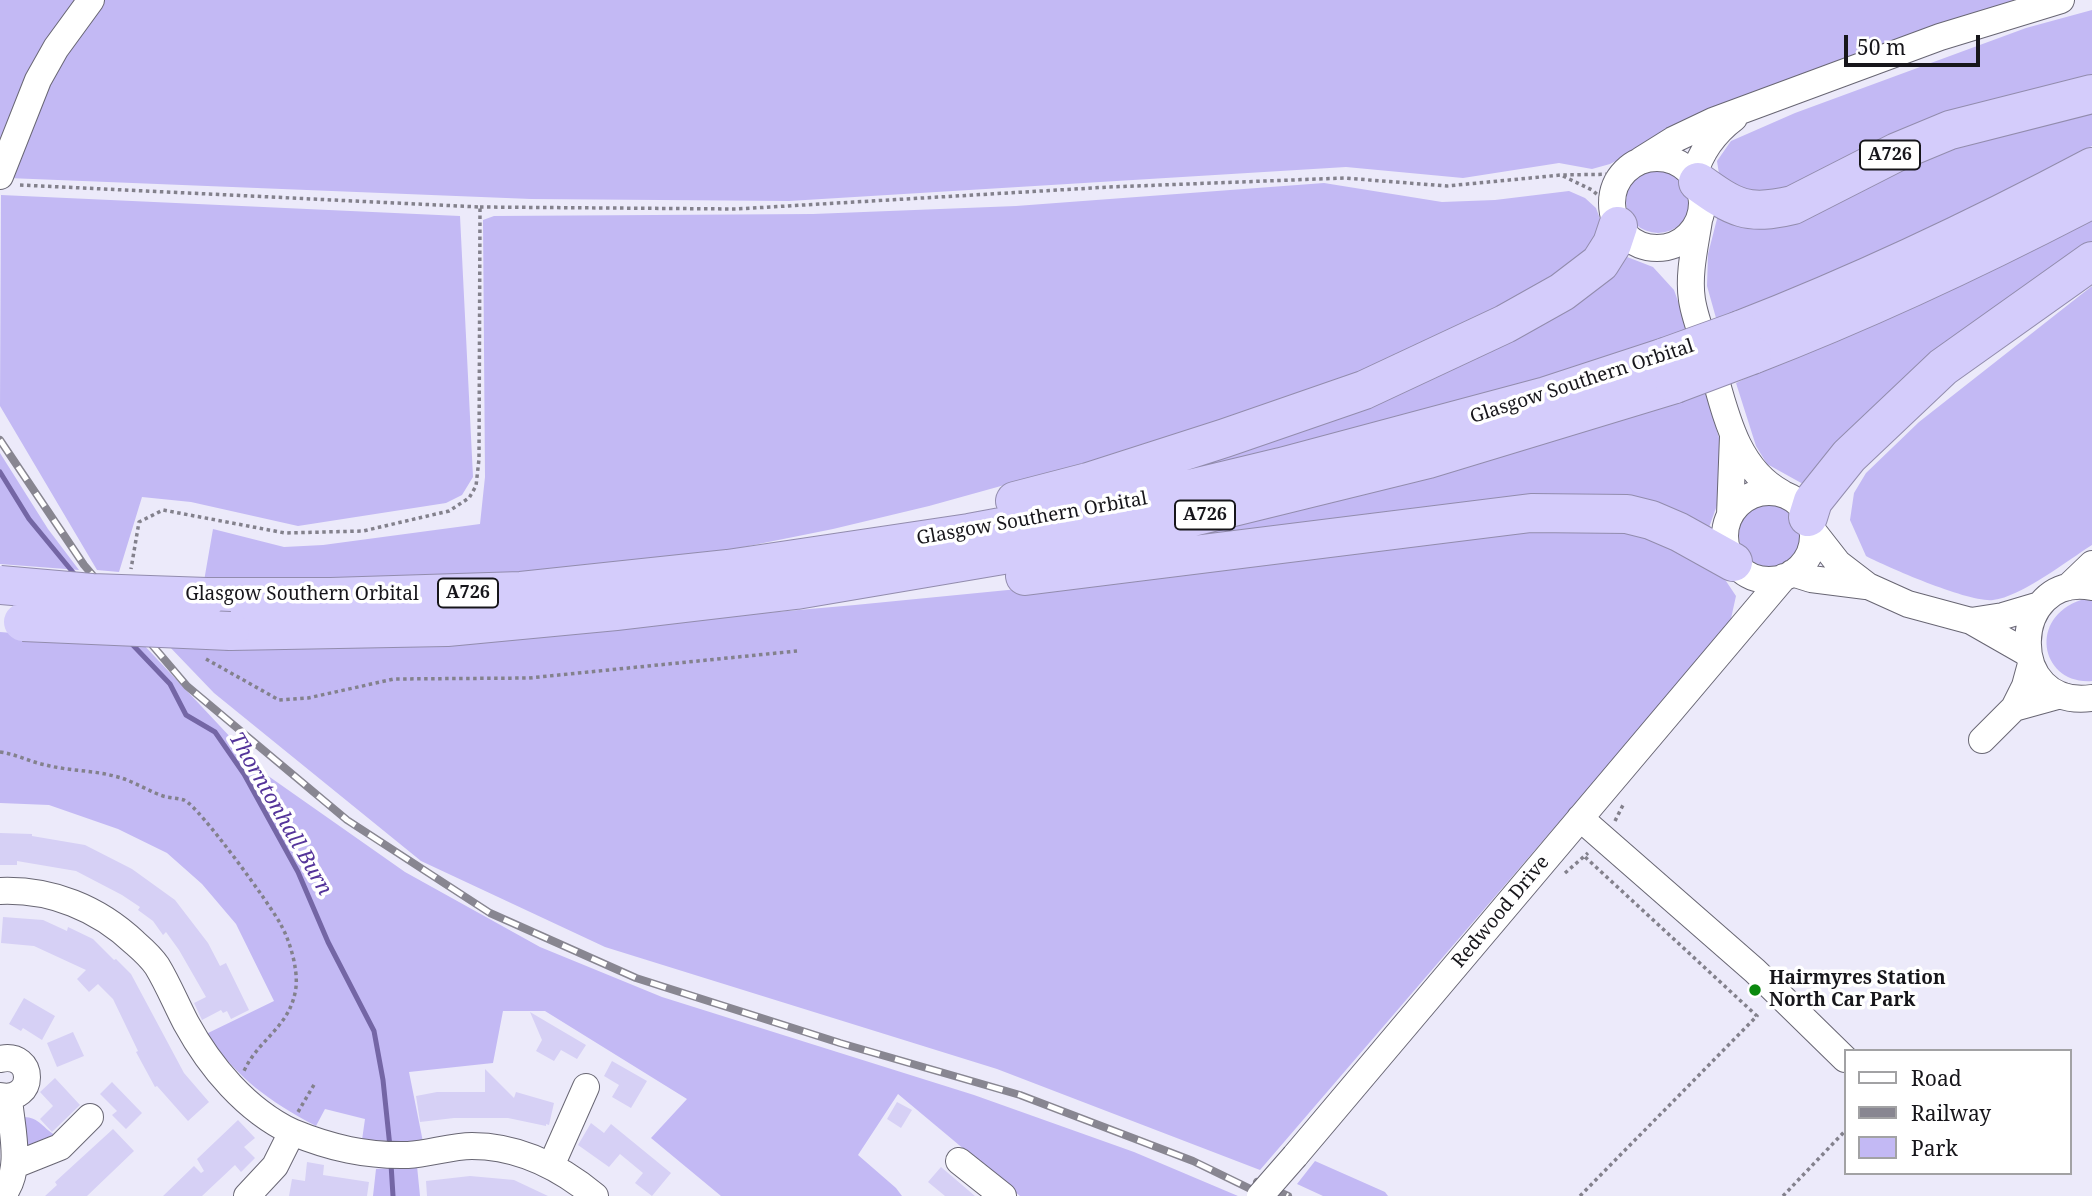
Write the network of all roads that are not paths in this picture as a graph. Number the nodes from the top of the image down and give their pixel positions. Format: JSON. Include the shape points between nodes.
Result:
{"nodes":[{"id":1,"x":91,"y":0,"type":"edge"},
{"id":2,"x":2061,"y":0,"type":"edge"},
{"id":3,"x":2092,"y":94,"type":"edge"},
{"id":4,"x":1744,"y":111,"type":"junction"},
{"id":5,"x":1631,"y":167,"type":"junction"},
{"id":6,"x":2092,"y":167,"type":"edge"},
{"id":7,"x":1696,"y":178,"type":"junction"},
{"id":8,"x":7,"y":180,"type":"edge"},
{"id":9,"x":2092,"y":199,"type":"edge"},
{"id":10,"x":1615,"y":216,"type":"junction"},
{"id":11,"x":1699,"y":220,"type":"junction"},
{"id":12,"x":1651,"y":248,"type":"junction"},
{"id":13,"x":2092,"y":261,"type":"edge"},
{"id":14,"x":1692,"y":299,"type":"junction"},
{"id":15,"x":1746,"y":342,"type":"junction"},
{"id":16,"x":1733,"y":436,"type":"junction"},
{"id":17,"x":1801,"y":514,"type":"junction"},
{"id":18,"x":1730,"y":515,"type":"junction"},
{"id":19,"x":2092,"y":564,"type":"edge"},
{"id":20,"x":1738,"y":567,"type":"junction"},
{"id":21,"x":798,"y":574,"type":"junction"},
{"id":22,"x":1788,"y":575,"type":"junction"},
{"id":23,"x":0,"y":585,"type":"edge"},
{"id":24,"x":1868,"y":586,"type":"junction"},
{"id":25,"x":2080,"y":587,"type":"edge"},
{"id":26,"x":2040,"y":605,"type":"junction"},
{"id":27,"x":11,"y":620,"type":"edge"},
{"id":28,"x":1971,"y":621,"type":"junction"},
{"id":29,"x":1740,"y":627,"type":"junction"},
{"id":30,"x":2029,"y":659,"type":"junction"},
{"id":31,"x":2075,"y":698,"type":"edge"},
{"id":32,"x":2014,"y":708,"type":"junction"},
{"id":33,"x":2092,"y":719,"type":"edge"},
{"id":34,"x":1982,"y":740,"type":"dead end"},
{"id":35,"x":1580,"y":818,"type":"junction"},
{"id":36,"x":0,"y":891,"type":"edge"},
{"id":37,"x":1843,"y":1057,"type":"edge"},
{"id":38,"x":0,"y":1059,"type":"edge"},
{"id":39,"x":586,"y":1087,"type":"dead end"},
{"id":40,"x":4,"y":1097,"type":"edge"},
{"id":41,"x":90,"y":1117,"type":"dead end"},
{"id":42,"x":290,"y":1131,"type":"junction"},
{"id":43,"x":959,"y":1161,"type":"dead end"},
{"id":44,"x":15,"y":1165,"type":"junction"},
{"id":45,"x":551,"y":1166,"type":"junction"},
{"id":46,"x":2,"y":1196,"type":"edge"},
{"id":47,"x":247,"y":1196,"type":"edge"},
{"id":48,"x":594,"y":1196,"type":"edge"},
{"id":49,"x":1003,"y":1196,"type":"edge"},
{"id":50,"x":1260,"y":1196,"type":"edge"}],
"edges":[{"from":1,"to":8,"type":"street","via":[[38,80]]},
{"from":2,"to":4,"type":"street","via":[[1940,37]]},
{"from":3,"to":7,"type":"highway","number":"A726","via":[[1950,130],[1776,209],[1744,209]]},
{"from":4,"to":5,"type":"street","via":[[1691,131]]},
{"from":4,"to":7,"type":"street","via":[[1712,139],[1699,159]]},
{"from":5,"to":7,"type":"street","via":[[1653,157],[1668,158]]},
{"from":5,"to":10,"type":"street","via":[[1612,194]]},
{"from":6,"to":15,"type":"highway","name":"Glasgow Southern Orbital","number":"A726"},
{"from":7,"to":11,"type":"street","via":[[1703,206]]},
{"from":9,"to":15,"type":"highway","name":"Glasgow Southern Orbital","number":"A726","via":[[1875,306]]},
{"from":10,"to":12,"type":"street","via":[[1631,240]]},
{"from":10,"to":21,"type":"highway","number":"A726","via":[[1612,244],[1584,277],[1505,324],[1364,390]]},
{"from":11,"to":12,"type":"street","via":[[1680,242]]},
{"from":11,"to":14,"type":"street"},
{"from":12,"to":14,"type":"street"},
{"from":13,"to":17,"type":"highway","via":[[1943,367],[1842,463]]},
{"from":14,"to":16,"type":"street"},
{"from":15,"to":21,"type":"highway","name":"Glasgow Southern Orbital","number":"A726","bridge":true,"via":[[1670,370],[1546,396],[1136,502],[969,533]]},
{"from":16,"to":17,"type":"street","via":[[1760,477]]},
{"from":16,"to":18,"type":"street"},
{"from":17,"to":18,"type":"street","via":[[1768,491],[1743,500]]},
{"from":17,"to":22,"type":"street","via":[[1809,554]]},
{"from":17,"to":24,"type":"street","via":[[1838,563]]},
{"from":18,"to":20,"type":"street","via":[[1724,536]]},
{"from":19,"to":25,"type":"street"},
{"from":20,"to":21,"type":"highway","number":"A726","via":[[1651,520],[1627,514],[1531,513],[942,586]]},
{"from":20,"to":22,"type":"street","via":[[1769,580]]},
{"from":20,"to":29,"type":"street","via":[[1746,606]]},
{"from":21,"to":23,"type":"highway","name":"Glasgow Southern Orbital","number":"A726","bridge":true,"via":[[728,569],[521,592],[331,597],[92,593]]},
{"from":21,"to":27,"type":"highway","name":"Glasgow Southern Orbital","number":"A726","bridge":true,"via":[[616,611],[447,627],[230,631]]},
{"from":22,"to":24,"type":"street"},
{"from":22,"to":29,"type":"street","name":"Redwood Drive"},
{"from":24,"to":28,"type":"street","via":[[1908,604]]},
{"from":25,"to":26,"type":"street","via":[[2057,591]]},
{"from":26,"to":28,"type":"street"},
{"from":26,"to":30,"type":"street","via":[[2028,631]]},
{"from":28,"to":30,"type":"street"},
{"from":29,"to":35,"type":"street","name":"Redwood Drive"},
{"from":30,"to":31,"type":"street","via":[[2047,687]]},
{"from":30,"to":32,"type":"street","via":[[2025,686]]},
{"from":31,"to":32,"type":"street"},
{"from":31,"to":33,"type":"street"},
{"from":32,"to":34,"type":"street"},
{"from":35,"to":37,"type":"street","via":[[1755,971]]},
{"from":35,"to":50,"type":"street","name":"Redwood Drive","bridge":true},
{"from":36,"to":42,"type":"street","via":[[75,903],[118,927],[156,965],[211,1065],[236,1091]]},
{"from":38,"to":40,"type":"street","via":[[16,1059],[27,1075],[21,1093]]},
{"from":39,"to":45,"type":"street"},
{"from":40,"to":44,"type":"street"},
{"from":41,"to":44,"type":"street","via":[[60,1147]]},
{"from":42,"to":45,"type":"street","via":[[368,1154],[416,1154],[474,1146],[509,1151]]},
{"from":42,"to":47,"type":"street","via":[[275,1166]]},
{"from":43,"to":49,"type":"street"},
{"from":44,"to":46,"type":"street"},
{"from":45,"to":48,"type":"street"}]}
